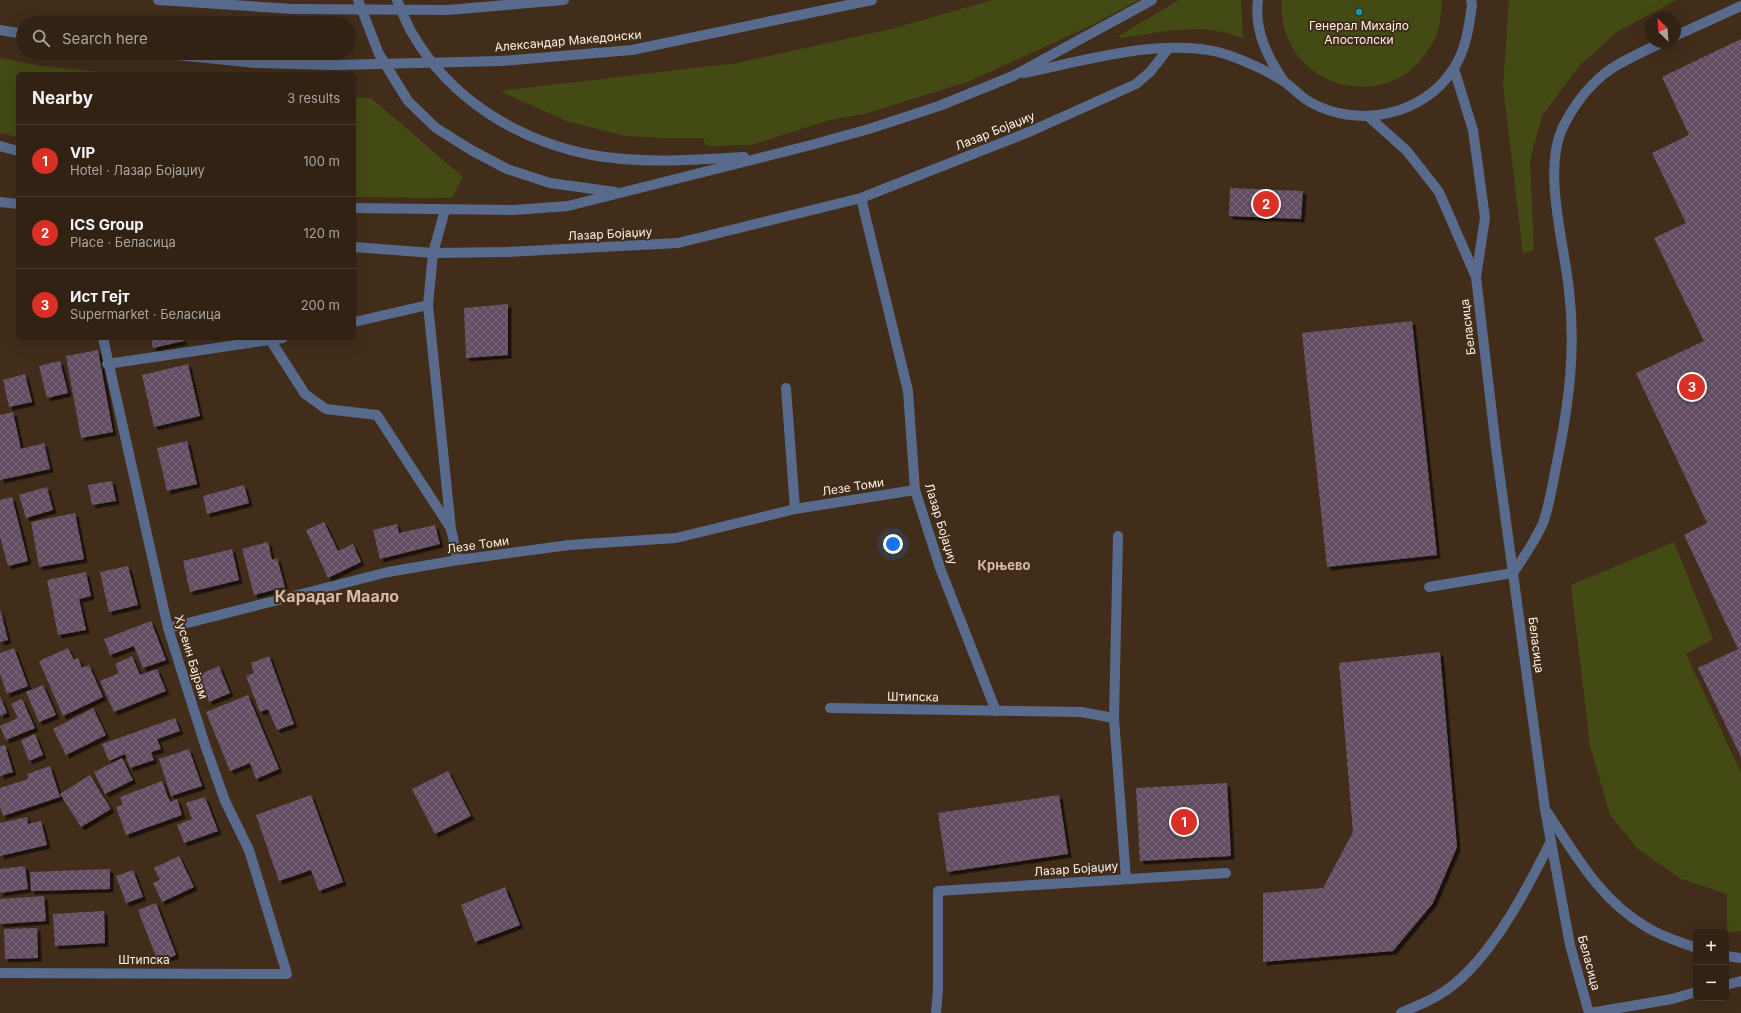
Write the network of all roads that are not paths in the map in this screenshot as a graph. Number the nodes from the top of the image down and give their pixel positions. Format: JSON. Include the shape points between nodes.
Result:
{"nodes":[{"id":1,"x":158,"y":0,"type":"edge"},
{"id":2,"x":285,"y":0,"type":"edge"},
{"id":3,"x":358,"y":0,"type":"edge"},
{"id":4,"x":397,"y":0,"type":"edge"},
{"id":5,"x":472,"y":0,"type":"edge"},
{"id":6,"x":564,"y":0,"type":"edge"},
{"id":7,"x":872,"y":0,"type":"edge"},
{"id":8,"x":1152,"y":0,"type":"edge"},
{"id":9,"x":1258,"y":0,"type":"edge"},
{"id":10,"x":1471,"y":0,"type":"edge"},
{"id":11,"x":1741,"y":6,"type":"edge"},
{"id":12,"x":293,"y":9,"type":"junction"},
{"id":13,"x":447,"y":10,"type":"junction"},
{"id":14,"x":0,"y":30,"type":"edge"},
{"id":15,"x":16,"y":33,"type":"edge"},
{"id":16,"x":1681,"y":33,"type":"edge"},
{"id":17,"x":1649,"y":48,"type":"edge"},
{"id":18,"x":1168,"y":49,"type":"junction"},
{"id":19,"x":234,"y":60,"type":"edge"},
{"id":20,"x":1454,"y":69,"type":"junction"},
{"id":21,"x":1013,"y":76,"type":"junction"},
{"id":22,"x":1285,"y":82,"type":"junction"},
{"id":23,"x":1369,"y":117,"type":"junction"},
{"id":24,"x":0,"y":146,"type":"edge"},
{"id":25,"x":16,"y":150,"type":"edge"},
{"id":26,"x":766,"y":156,"type":"junction"},
{"id":27,"x":621,"y":193,"type":"junction"},
{"id":28,"x":861,"y":198,"type":"junction"},
{"id":29,"x":0,"y":202,"type":"edge"},
{"id":30,"x":16,"y":204,"type":"edge"},
{"id":31,"x":356,"y":208,"type":"edge"},
{"id":32,"x":446,"y":210,"type":"junction"},
{"id":33,"x":356,"y":247,"type":"edge"},
{"id":34,"x":434,"y":253,"type":"junction"},
{"id":35,"x":1476,"y":277,"type":"junction"},
{"id":36,"x":428,"y":305,"type":"junction"},
{"id":37,"x":356,"y":322,"type":"edge"},
{"id":38,"x":102,"y":340,"type":"edge"},
{"id":39,"x":275,"y":340,"type":"edge"},
{"id":40,"x":271,"y":341,"type":"junction"},
{"id":41,"x":107,"y":364,"type":"junction"},
{"id":42,"x":786,"y":388,"type":"dead end"},
{"id":43,"x":915,"y":490,"type":"junction"},
{"id":44,"x":794,"y":509,"type":"junction"},
{"id":45,"x":451,"y":530,"type":"junction"},
{"id":46,"x":1118,"y":536,"type":"dead end"},
{"id":47,"x":458,"y":560,"type":"junction"},
{"id":48,"x":1513,"y":573,"type":"junction"},
{"id":49,"x":1429,"y":587,"type":"dead end"},
{"id":50,"x":168,"y":628,"type":"junction"},
{"id":51,"x":830,"y":708,"type":"dead end"},
{"id":52,"x":996,"y":711,"type":"junction"},
{"id":53,"x":1114,"y":718,"type":"junction"},
{"id":54,"x":1546,"y":809,"type":"junction"},
{"id":55,"x":1550,"y":842,"type":"junction"},
{"id":56,"x":1226,"y":873,"type":"dead end"},
{"id":57,"x":1126,"y":879,"type":"junction"},
{"id":58,"x":1693,"y":947,"type":"edge"},
{"id":59,"x":1729,"y":956,"type":"edge"},
{"id":60,"x":1741,"y":958,"type":"edge"},
{"id":61,"x":0,"y":973,"type":"edge"},
{"id":62,"x":287,"y":974,"type":"joint"},
{"id":63,"x":1741,"y":981,"type":"edge"},
{"id":64,"x":1729,"y":984,"type":"edge"},
{"id":65,"x":1693,"y":993,"type":"edge"},
{"id":66,"x":936,"y":1013,"type":"edge"},
{"id":67,"x":1401,"y":1013,"type":"edge"},
{"id":68,"x":1590,"y":1013,"type":"edge"}],
"edges":[{"from":1,"to":12,"type":"street"},
{"from":2,"to":12,"type":"street"},
{"from":3,"to":27,"type":"street","via":[[379,54],[408,101],[436,128],[507,169],[550,183]]},
{"from":4,"to":26,"type":"street","via":[[411,33],[437,69],[475,105],[530,137],[593,155],[627,158],[681,160]]},
{"from":5,"to":13,"type":"street"},
{"from":6,"to":13,"type":"street"},
{"from":7,"to":19,"type":"street","name":"Александар Македонски","bridge":true,"via":[[632,50],[501,61],[335,65]]},
{"from":8,"to":21,"type":"street"},
{"from":9,"to":22,"type":"street","via":[[1260,35],[1270,60]]},
{"from":10,"to":20,"type":"street","via":[[1468,38]]},
{"from":11,"to":16,"type":"street"},
{"from":12,"to":13,"type":"street","bridge":true},
{"from":14,"to":15,"type":"street"},
{"from":17,"to":48,"type":"street","via":[[1605,73],[1577,103],[1562,129],[1555,155],[1556,202],[1569,290],[1573,348],[1568,406],[1543,523],[1528,552]]},
{"from":18,"to":21,"type":"street","via":[[1150,49]]},
{"from":18,"to":22,"type":"street","via":[[1192,48],[1218,52],[1244,61]]},
{"from":18,"to":28,"type":"street","name":"Лазар Бојаџиу","via":[[1150,72],[1136,84],[1029,132]]},
{"from":20,"to":23,"type":"street","via":[[1432,93],[1402,110]]},
{"from":20,"to":35,"type":"street","name":"Беласица","via":[[1473,130],[1485,218]]},
{"from":21,"to":26,"type":"street","via":[[939,106],[869,129]]},
{"from":22,"to":23,"type":"street","via":[[1309,102],[1338,114]]},
{"from":23,"to":35,"type":"street","name":"Беласица","via":[[1407,152],[1439,192]]},
{"from":24,"to":25,"type":"street"},
{"from":26,"to":27,"type":"street"},
{"from":27,"to":32,"type":"street","via":[[568,206],[514,210]]},
{"from":28,"to":34,"type":"street","name":"Лазар Бојаџиу","via":[[678,243]]},
{"from":28,"to":43,"type":"street","name":"Лазар Бојаџиу","via":[[908,391]]},
{"from":29,"to":30,"type":"street"},
{"from":31,"to":32,"type":"street"},
{"from":32,"to":34,"type":"street"},
{"from":33,"to":34,"type":"street","name":"Лазар Бојаџиу"},
{"from":34,"to":36,"type":"street"},
{"from":35,"to":48,"type":"street","name":"Беласица"},
{"from":36,"to":37,"type":"street"},
{"from":36,"to":45,"type":"street"},
{"from":38,"to":41,"type":"street","name":"Хусеин Бајрам"},
{"from":39,"to":40,"type":"street"},
{"from":40,"to":41,"type":"street"},
{"from":40,"to":45,"type":"street","via":[[305,394],[326,409],[376,415]]},
{"from":41,"to":50,"type":"street","name":"Хусеин Бајрам"},
{"from":42,"to":44,"type":"street"},
{"from":43,"to":44,"type":"street","name":"Лезе Томи"},
{"from":43,"to":52,"type":"street","name":"Лазар Бојаџиу","via":[[940,568]]},
{"from":44,"to":47,"type":"street","name":"Лезе Томи","via":[[676,538],[569,546]]},
{"from":45,"to":47,"type":"street"},
{"from":46,"to":53,"type":"street","name":"Лазар Бојаџиу"},
{"from":47,"to":50,"type":"street","name":"Лезе Томи","via":[[388,572]]},
{"from":48,"to":49,"type":"street"},
{"from":48,"to":54,"type":"street","name":"Беласица"},
{"from":50,"to":62,"type":"street","name":"Хусеин Бајрам","via":[[225,801],[249,850]]},
{"from":51,"to":52,"type":"street","name":"Штипска"},
{"from":52,"to":53,"type":"street","via":[[1081,712]]},
{"from":53,"to":57,"type":"street","name":"Лазар Бојаџиу"},
{"from":54,"to":55,"type":"street","name":"Беласица"},
{"from":54,"to":58,"type":"street","via":[[1587,874],[1611,900],[1649,929]]},
{"from":55,"to":67,"type":"street","via":[[1525,893],[1472,969],[1438,996]]},
{"from":55,"to":68,"type":"street","name":"Беласица","via":[[1570,945]]},
{"from":56,"to":57,"type":"street"},
{"from":57,"to":66,"type":"street","name":"Лазар Бојаџиу","via":[[938,891]]},
{"from":59,"to":60,"type":"street"},
{"from":61,"to":62,"type":"street","name":"Штипска"},
{"from":63,"to":64,"type":"street"},
{"from":65,"to":68,"type":"street"}]}
